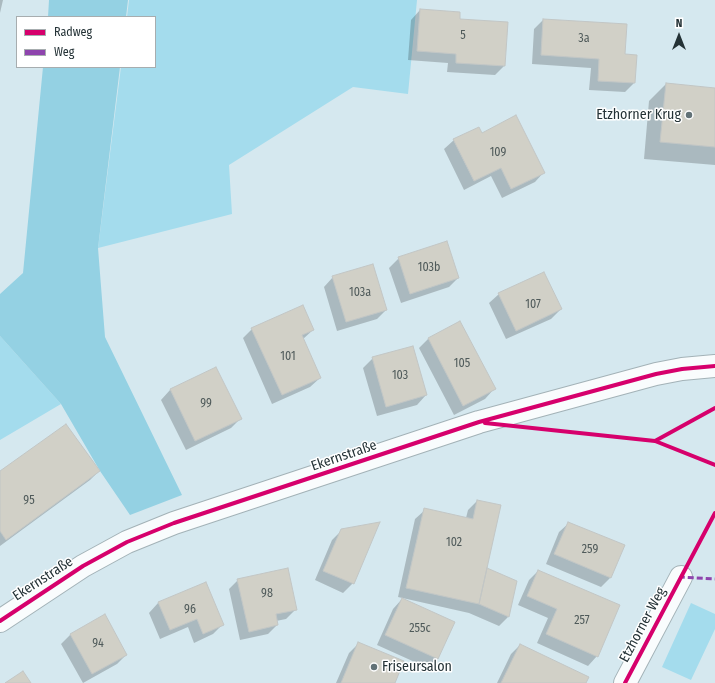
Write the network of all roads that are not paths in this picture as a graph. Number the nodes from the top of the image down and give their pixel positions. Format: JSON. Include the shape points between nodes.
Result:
{"nodes":[{"id":1,"x":715,"y":366,"type":"edge"},
{"id":2,"x":681,"y":577,"type":"dead end"},
{"id":3,"x":0,"y":620,"type":"edge"},
{"id":4,"x":625,"y":683,"type":"edge"}],
"edges":[{"from":1,"to":3,"type":"street","name":"Ekernstraße","via":[[656,374],[479,422],[174,523],[127,542],[83,566]]},
{"from":2,"to":4,"type":"street","name":"Etzhorner Weg"}]}
